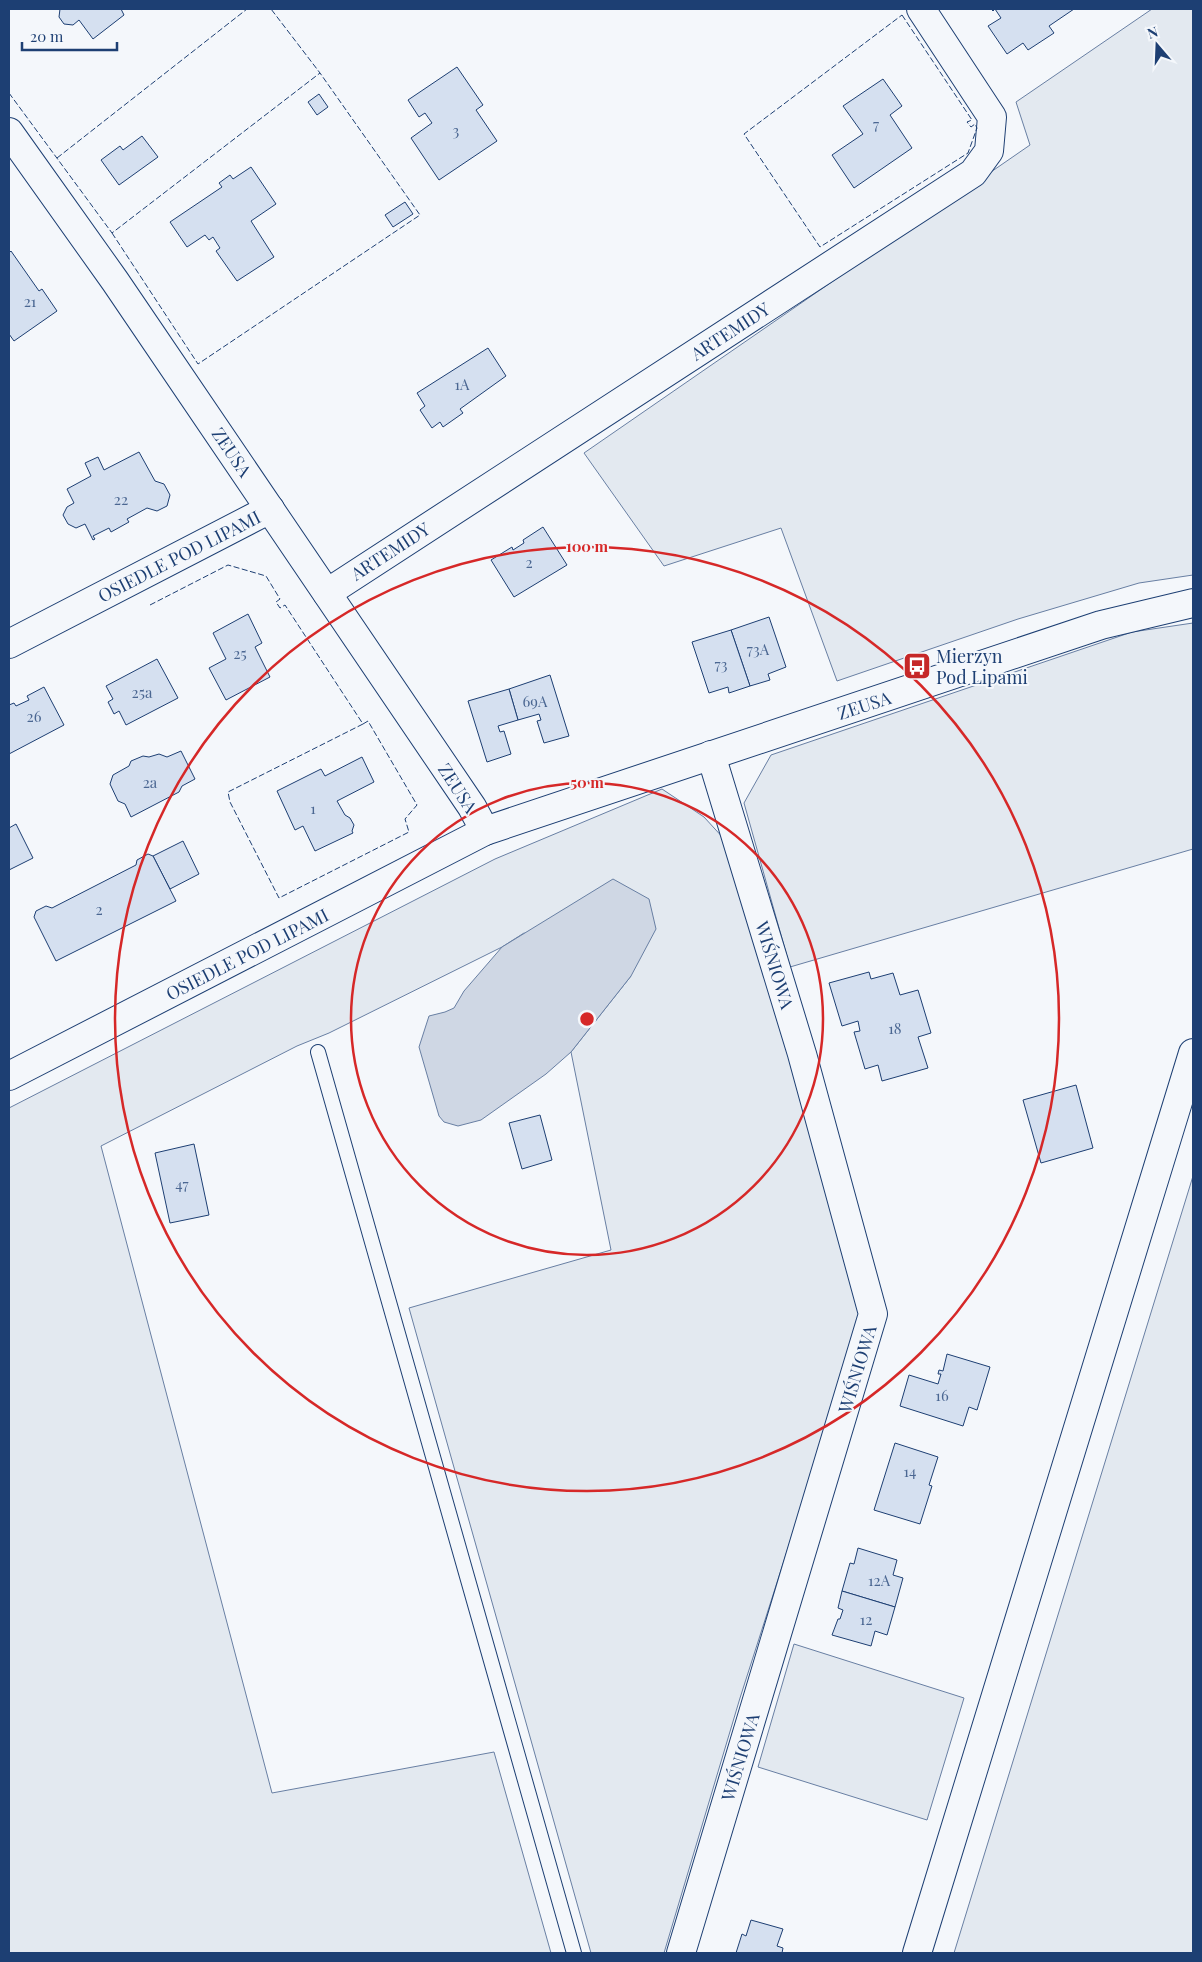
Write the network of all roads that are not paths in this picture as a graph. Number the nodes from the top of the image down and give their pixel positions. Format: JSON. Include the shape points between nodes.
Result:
{"nodes":[{"id":1,"x":921,"y":9,"type":"edge"},
{"id":2,"x":9,"y":132,"type":"edge"},
{"id":3,"x":270,"y":509,"type":"junction"},
{"id":4,"x":327,"y":592,"type":"junction"},
{"id":5,"x":1193,"y":603,"type":"edge"},
{"id":6,"x":9,"y":644,"type":"edge"},
{"id":7,"x":710,"y":755,"type":"junction"},
{"id":8,"x":485,"y":831,"type":"junction"},
{"id":9,"x":318,"y":1052,"type":"dead end"},
{"id":10,"x":1193,"y":1053,"type":"edge"},
{"id":11,"x":9,"y":1076,"type":"edge"},
{"id":12,"x":574,"y":1953,"type":"edge"},
{"id":13,"x":681,"y":1953,"type":"edge"},
{"id":14,"x":917,"y":1953,"type":"edge"}],
"edges":[{"from":1,"to":4,"type":"street","name":"ARTEMIDY","via":[[992,117],[989,150],[973,173]]},
{"from":2,"to":3,"type":"street","name":"ZEUSA"},
{"from":3,"to":4,"type":"street","name":"ZEUSA"},
{"from":3,"to":6,"type":"street","name":"OSIEDLE POD LIPAMI"},
{"from":4,"to":8,"type":"street","name":"ZEUSA"},
{"from":5,"to":7,"type":"street","name":"ZEUSA","via":[[1101,625]]},
{"from":7,"to":8,"type":"street","name":"ZEUSA"},
{"from":7,"to":13,"type":"street","name":"WIŚNIOWA","via":[[802,1054],[873,1314]]},
{"from":8,"to":11,"type":"street","name":"OSIEDLE POD LIPAMI"},
{"from":9,"to":12,"type":"lane"},
{"from":10,"to":14,"type":"street"}]}
